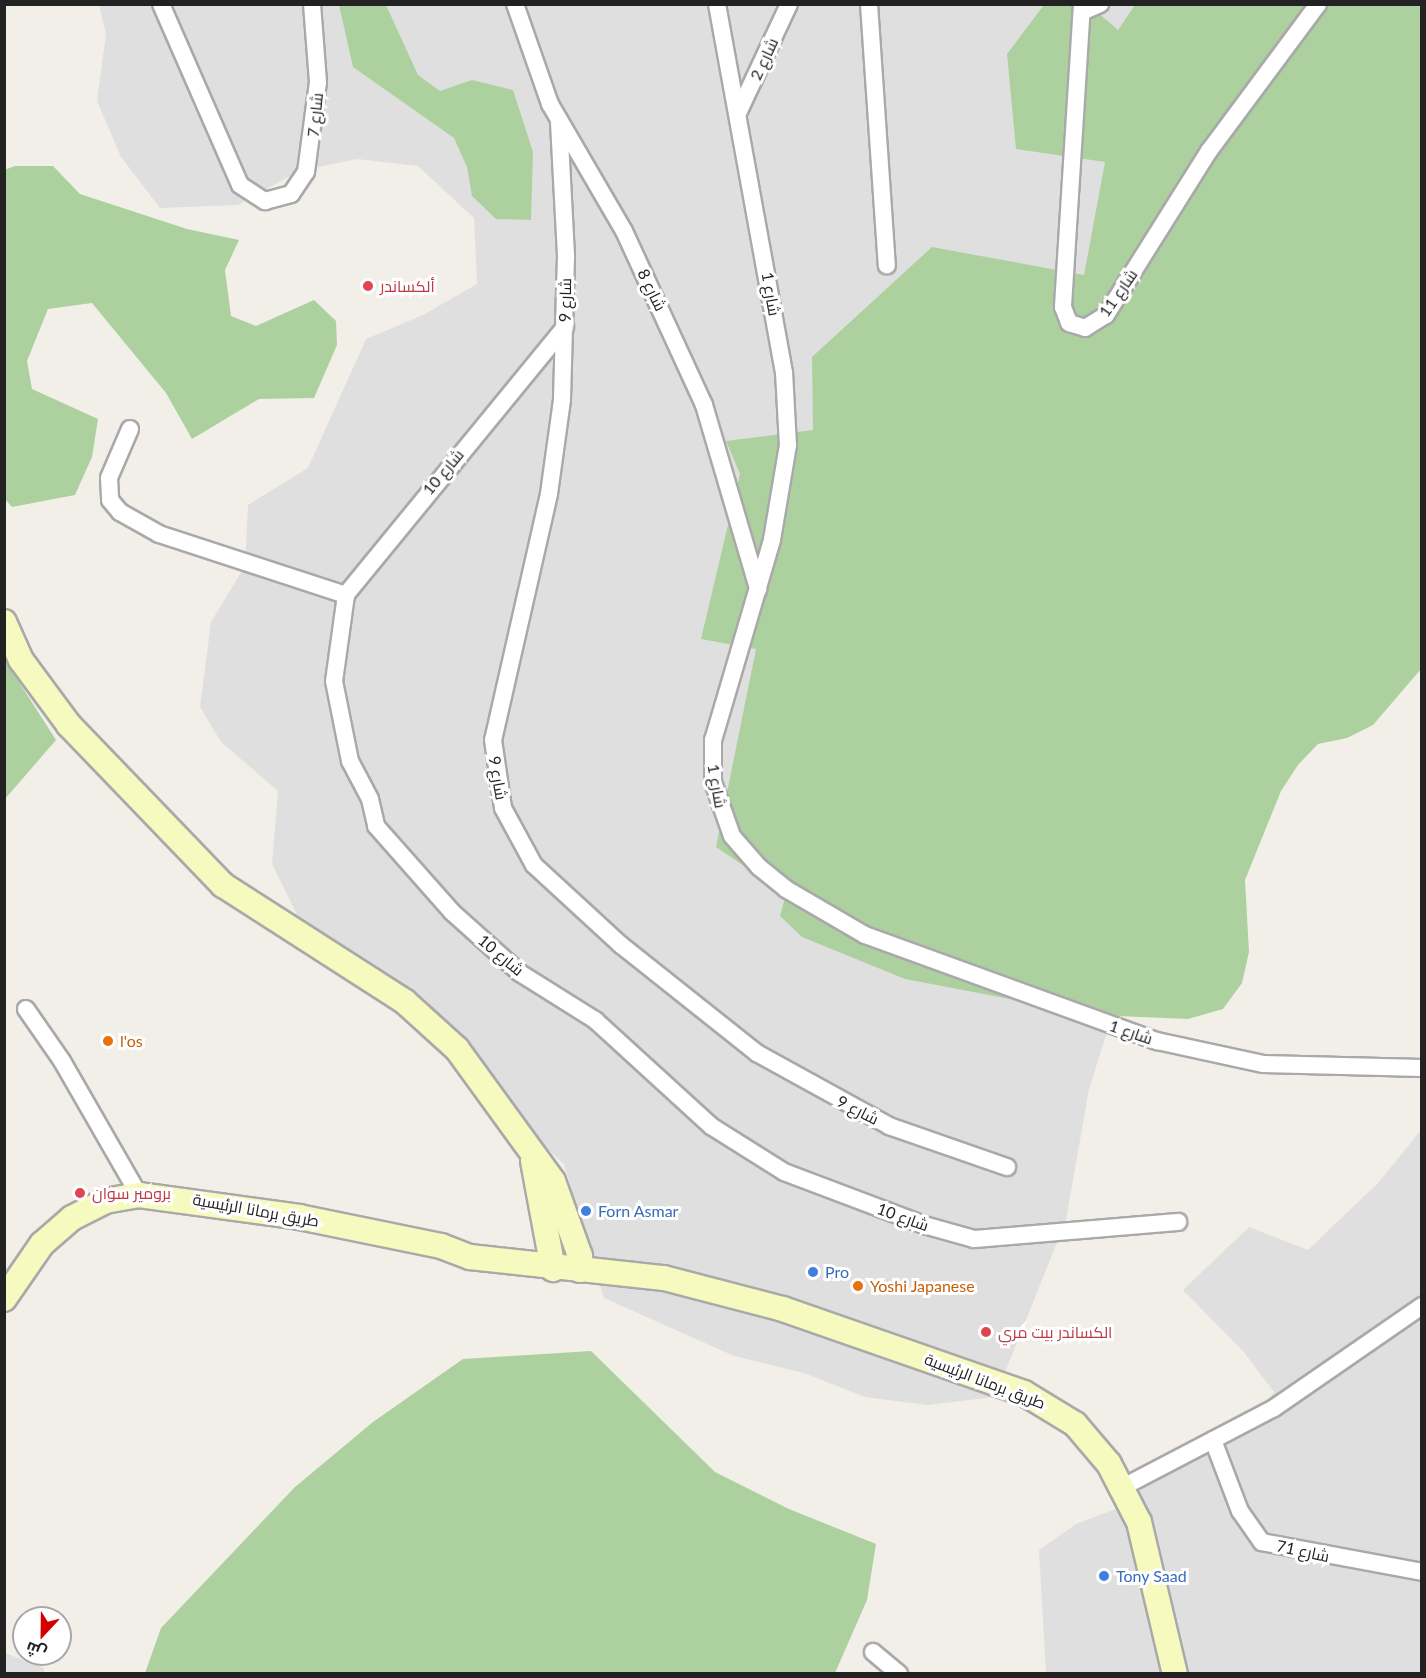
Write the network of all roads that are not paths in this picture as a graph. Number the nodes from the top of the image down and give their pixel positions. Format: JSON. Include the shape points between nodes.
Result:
{"nodes":[{"id":1,"x":161,"y":4,"type":"edge"},
{"id":2,"x":312,"y":4,"type":"edge"},
{"id":3,"x":514,"y":4,"type":"edge"},
{"id":4,"x":717,"y":4,"type":"edge"},
{"id":5,"x":789,"y":4,"type":"edge"},
{"id":6,"x":869,"y":4,"type":"edge"},
{"id":7,"x":1100,"y":4,"type":"edge"},
{"id":8,"x":1318,"y":4,"type":"edge"},
{"id":9,"x":1082,"y":8,"type":"edge"},
{"id":10,"x":738,"y":113,"type":"junction"},
{"id":11,"x":559,"y":122,"type":"junction"},
{"id":12,"x":887,"y":265,"type":"dead end"},
{"id":13,"x":564,"y":327,"type":"junction"},
{"id":14,"x":130,"y":429,"type":"dead end"},
{"id":15,"x":758,"y":589,"type":"junction"},
{"id":16,"x":346,"y":595,"type":"junction"},
{"id":17,"x":4,"y":622,"type":"edge"},
{"id":18,"x":26,"y":1009,"type":"dead end"},
{"id":19,"x":1422,"y":1068,"type":"edge"},
{"id":20,"x":532,"y":1156,"type":"junction"},
{"id":21,"x":1007,"y":1167,"type":"dead end"},
{"id":22,"x":139,"y":1195,"type":"junction"},
{"id":23,"x":1178,"y":1222,"type":"dead end"},
{"id":24,"x":552,"y":1261,"type":"junction"},
{"id":25,"x":580,"y":1263,"type":"junction"},
{"id":26,"x":4,"y":1299,"type":"edge"},
{"id":27,"x":1422,"y":1306,"type":"edge"},
{"id":28,"x":1213,"y":1440,"type":"junction"},
{"id":29,"x":1123,"y":1487,"type":"junction"},
{"id":30,"x":1422,"y":1572,"type":"edge"},
{"id":31,"x":873,"y":1652,"type":"dead end"},
{"id":32,"x":899,"y":1674,"type":"edge"},
{"id":33,"x":1175,"y":1674,"type":"edge"}],
"edges":[{"from":1,"to":2,"type":"street","name":"شارع 7","via":[[240,185],[265,201],[291,194],[306,172],[318,82]]},
{"from":3,"to":11,"type":"street","name":"شارع 8"},
{"from":4,"to":10,"type":"street","name":"شارع 1"},
{"from":5,"to":10,"type":"street","name":"شارع 2"},
{"from":6,"to":12,"type":"street"},
{"from":7,"to":9,"type":"street"},
{"from":8,"to":9,"type":"street","name":"شارع 11","via":[[1209,151],[1106,315],[1085,328],[1069,323],[1063,307]]},
{"from":10,"to":15,"type":"street","name":"شارع 1","via":[[784,372],[788,445],[784,487]]},
{"from":11,"to":13,"type":"street","name":"شارع 9"},
{"from":11,"to":15,"type":"street","name":"شارع 8","via":[[624,231],[704,405]]},
{"from":13,"to":16,"type":"street","name":"شارع 10"},
{"from":13,"to":21,"type":"street","name":"شارع 9","via":[[555,463],[493,740],[503,808],[534,865],[621,945],[757,1053],[889,1126]]},
{"from":14,"to":16,"type":"street","via":[[109,478],[110,500],[120,512],[159,534]]},
{"from":15,"to":19,"type":"street","name":"شارع 1","via":[[719,709],[712,740],[713,782],[732,836],[759,867],[786,889],[865,935],[1157,1041],[1263,1064]]},
{"from":16,"to":23,"type":"street","name":"شارع 10","via":[[334,681],[350,761],[370,800],[376,826],[452,912],[520,973],[595,1020],[711,1126],[784,1172],[924,1225],[974,1239]]},
{"from":17,"to":20,"type":"main road","via":[[21,660],[69,725],[223,885],[436,1027]]},
{"from":18,"to":22,"type":"street","via":[[62,1061]]},
{"from":20,"to":24,"type":"main road"},
{"from":20,"to":25,"type":"main road","via":[[553,1181]]},
{"from":22,"to":24,"type":"main road","name":"طريق برمانا الرئيسية","via":[[238,1206],[441,1246],[475,1242]]},
{"from":22,"to":26,"type":"main road","name":"طريق برمانا الرئيسية","via":[[105,1201],[72,1218],[42,1244]]},
{"from":24,"to":25,"type":"main road","name":"طريق برمانا الرئيسية"},
{"from":25,"to":29,"type":"main road","name":"طريق برمانا الرئيسية","via":[[630,1262],[664,1278],[783,1309],[1024,1393],[1075,1424]]},
{"from":27,"to":28,"type":"street","via":[[1343,1364]]},
{"from":28,"to":29,"type":"street"},
{"from":28,"to":30,"type":"street","name":"شارع 71","via":[[1240,1510],[1262,1542]]},
{"from":29,"to":33,"type":"main road","name":"طريق برمانا الرئيسية","via":[[1139,1522]]},
{"from":31,"to":32,"type":"street"}]}
